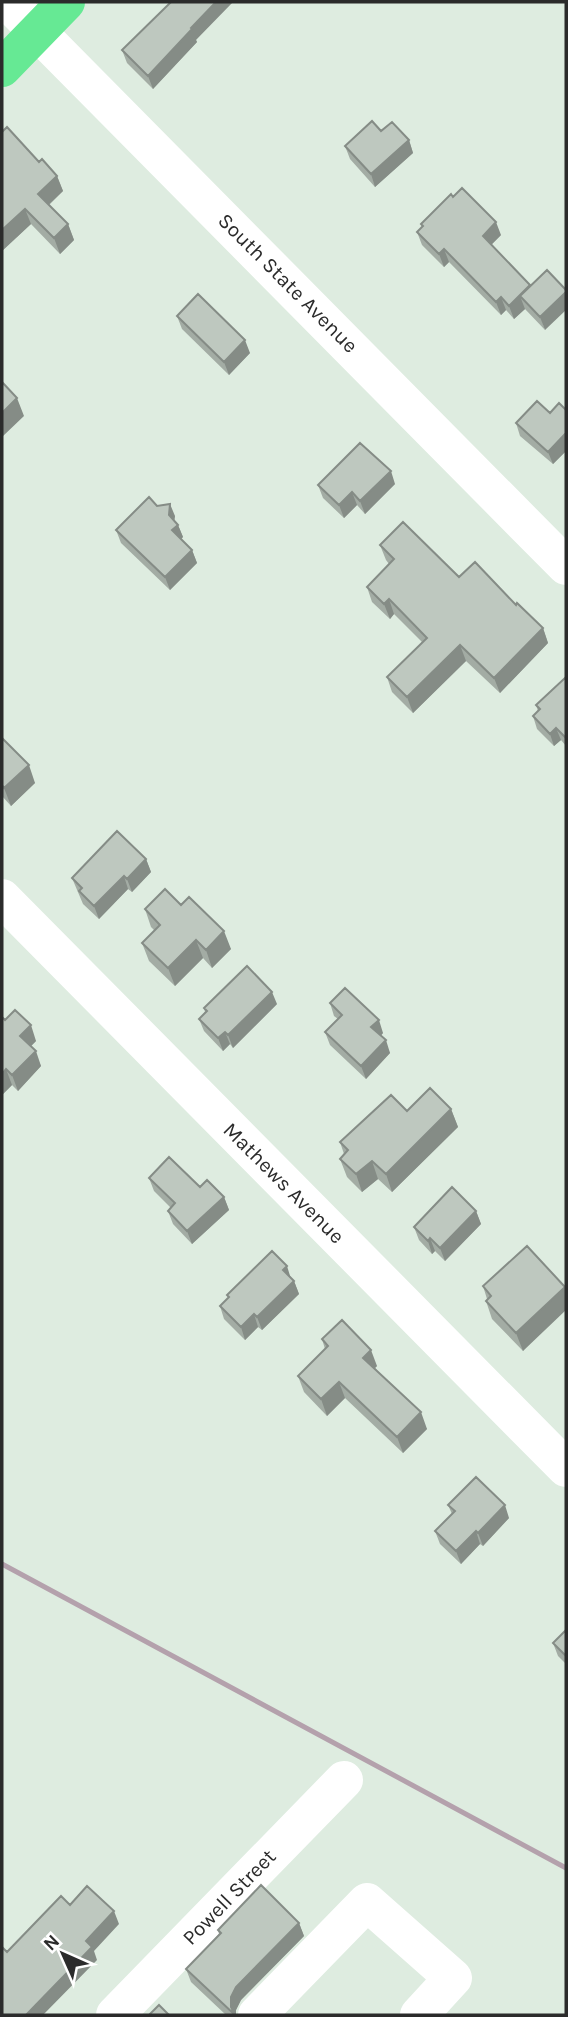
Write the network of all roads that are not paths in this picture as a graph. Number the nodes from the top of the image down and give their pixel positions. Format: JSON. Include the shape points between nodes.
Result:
{"nodes":[{"id":1,"x":8,"y":2,"type":"edge"},
{"id":2,"x":66,"y":2,"type":"edge"},
{"id":3,"x":38,"y":30,"type":"junction"},
{"id":4,"x":2,"y":68,"type":"edge"},
{"id":5,"x":566,"y":566,"type":"edge"},
{"id":6,"x":5,"y":909,"type":"edge"},
{"id":7,"x":566,"y":1468,"type":"edge"},
{"id":8,"x":344,"y":1780,"type":"dead end"},
{"id":9,"x":114,"y":2015,"type":"edge"},
{"id":10,"x":257,"y":2015,"type":"edge"},
{"id":11,"x":419,"y":2015,"type":"edge"}],
"edges":[{"from":1,"to":3,"type":"street","name":"South State Avenue"},
{"from":2,"to":3,"type":"main road"},
{"from":3,"to":4,"type":"main road"},
{"from":3,"to":5,"type":"street","name":"South State Avenue"},
{"from":6,"to":7,"type":"street","name":"Mathews Avenue"},
{"from":8,"to":9,"type":"street","name":"Powell Street"},
{"from":10,"to":11,"type":"street","via":[[367,1902],[453,1978]]}]}
